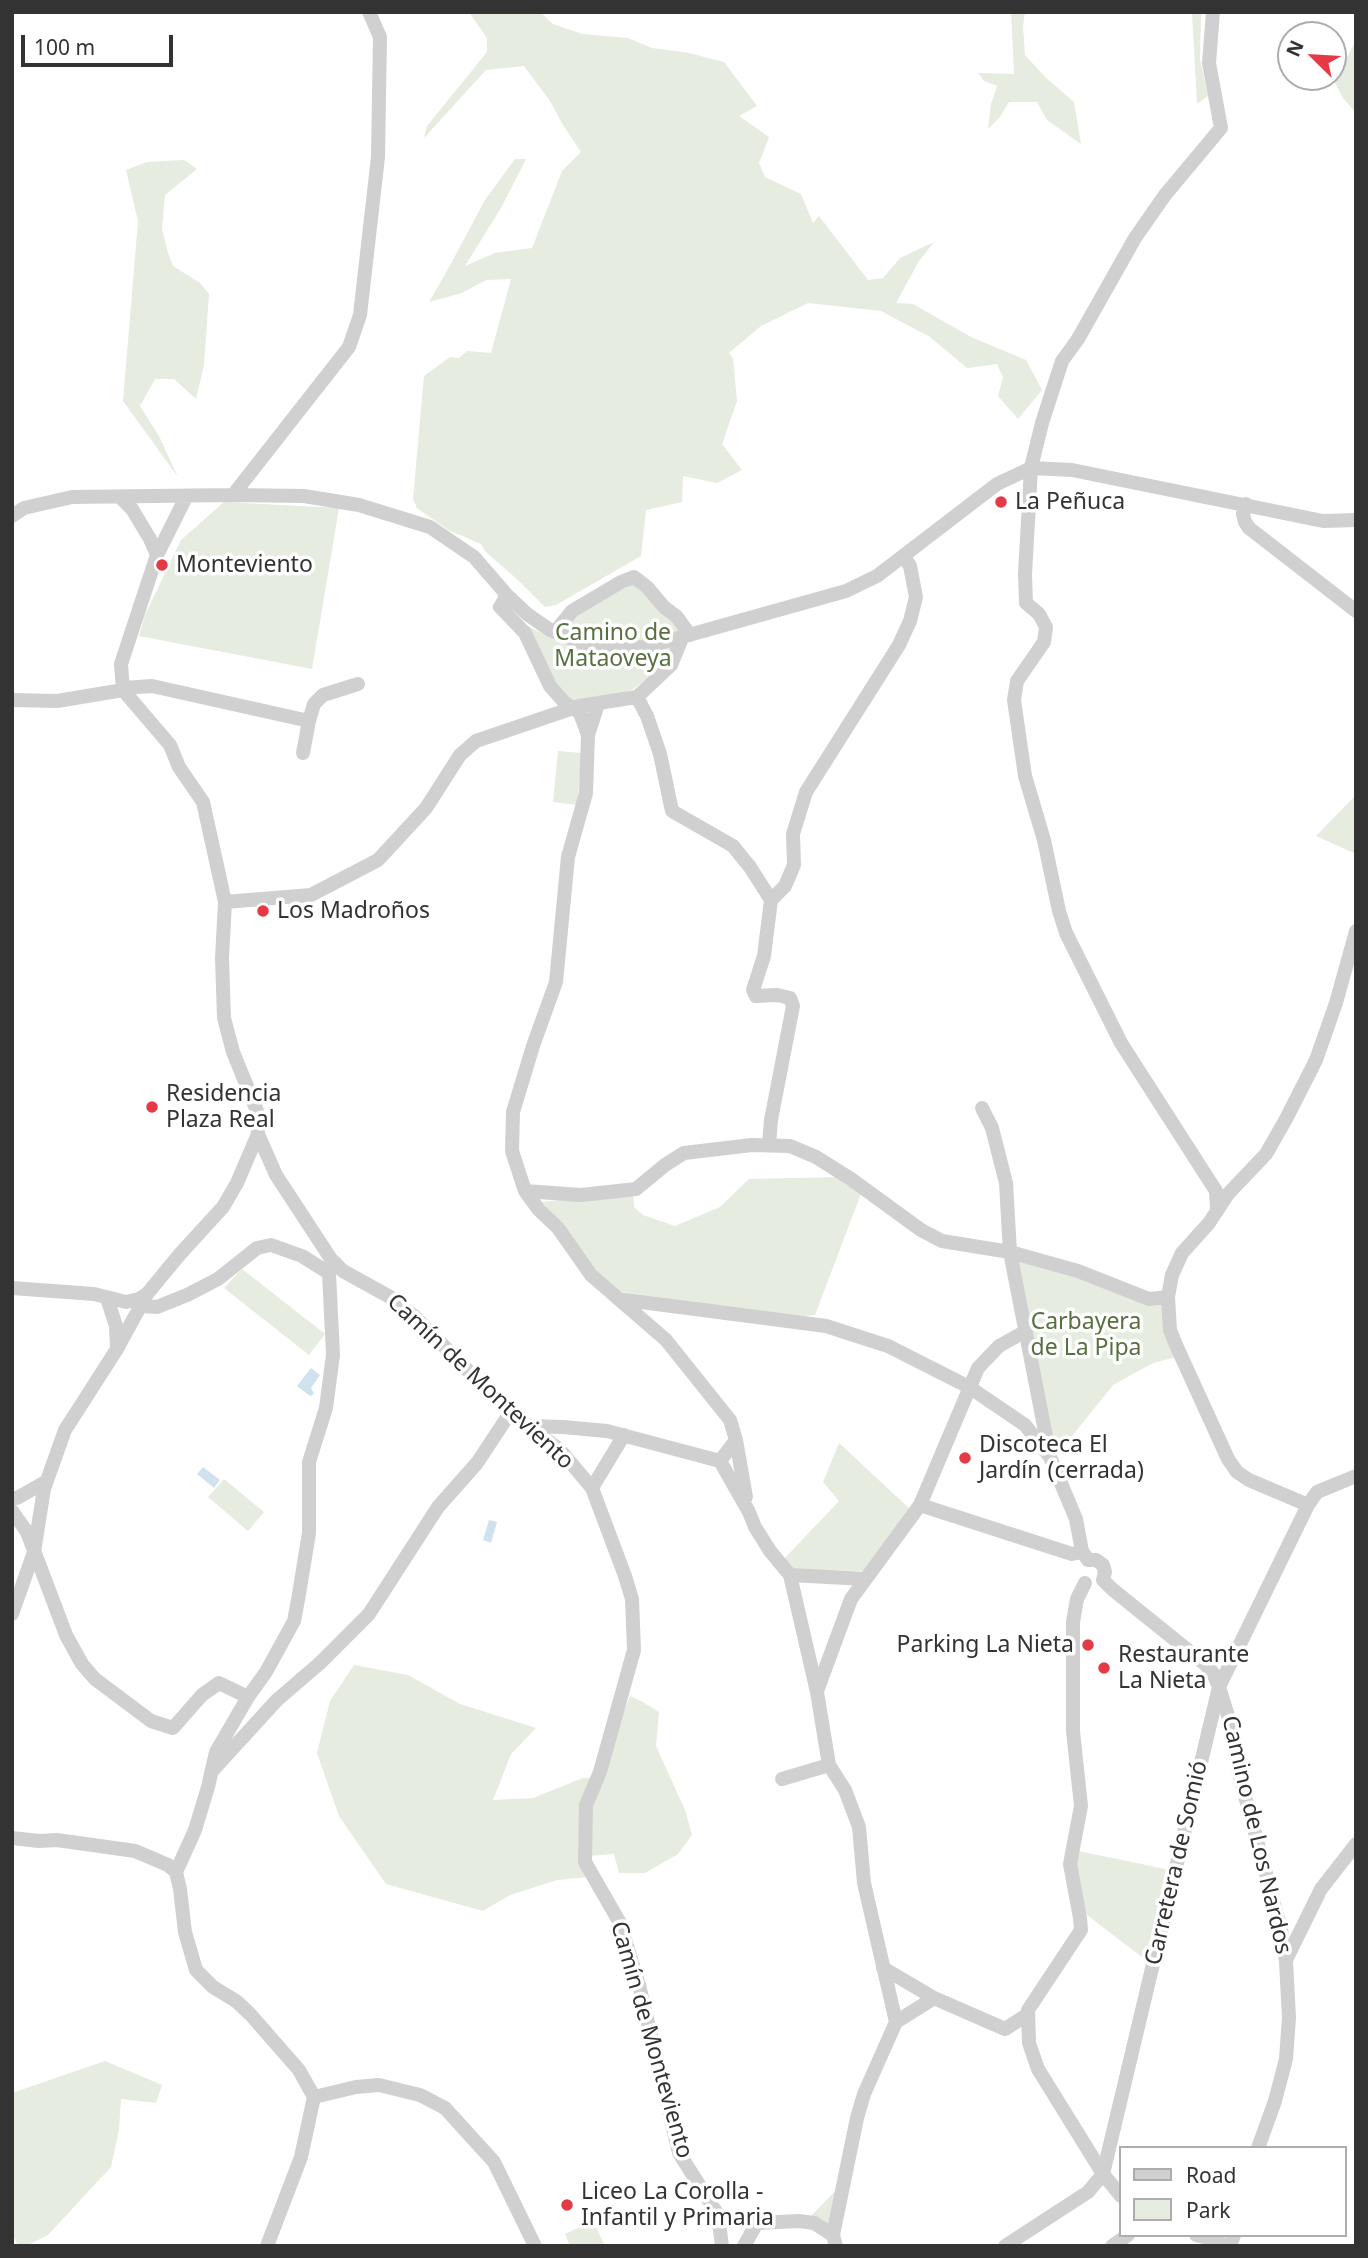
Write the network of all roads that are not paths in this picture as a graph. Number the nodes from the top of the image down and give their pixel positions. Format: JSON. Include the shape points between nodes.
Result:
{"nodes":[{"id":1,"x":369,"y":12,"type":"edge"},
{"id":2,"x":1213,"y":12,"type":"edge"},
{"id":3,"x":1031,"y":468,"type":"junction"},
{"id":4,"x":233,"y":495,"type":"junction"},
{"id":5,"x":186,"y":496,"type":"junction"},
{"id":6,"x":120,"y":497,"type":"junction"},
{"id":7,"x":1246,"y":504,"type":"junction"},
{"id":8,"x":12,"y":516,"type":"edge"},
{"id":9,"x":1356,"y":520,"type":"edge"},
{"id":10,"x":157,"y":555,"type":"junction"},
{"id":11,"x":904,"y":557,"type":"junction"},
{"id":12,"x":507,"y":595,"type":"junction"},
{"id":13,"x":1356,"y":611,"type":"edge"},
{"id":14,"x":555,"y":632,"type":"junction"},
{"id":15,"x":686,"y":636,"type":"junction"},
{"id":16,"x":358,"y":684,"type":"dead end"},
{"id":17,"x":123,"y":689,"type":"junction"},
{"id":18,"x":637,"y":697,"type":"junction"},
{"id":19,"x":12,"y":701,"type":"edge"},
{"id":20,"x":598,"y":704,"type":"junction"},
{"id":21,"x":574,"y":708,"type":"junction"},
{"id":22,"x":309,"y":721,"type":"junction"},
{"id":23,"x":589,"y":735,"type":"junction"},
{"id":24,"x":303,"y":753,"type":"dead end"},
{"id":25,"x":771,"y":900,"type":"junction"},
{"id":26,"x":225,"y":902,"type":"junction"},
{"id":27,"x":1356,"y":931,"type":"edge"},
{"id":28,"x":982,"y":1108,"type":"dead end"},
{"id":29,"x":258,"y":1134,"type":"junction"},
{"id":30,"x":769,"y":1145,"type":"junction"},
{"id":31,"x":525,"y":1191,"type":"junction"},
{"id":32,"x":1217,"y":1208,"type":"junction"},
{"id":33,"x":1010,"y":1252,"type":"junction"},
{"id":34,"x":12,"y":1288,"type":"edge"},
{"id":35,"x":1168,"y":1297,"type":"junction"},
{"id":36,"x":107,"y":1298,"type":"junction"},
{"id":37,"x":616,"y":1298,"type":"junction"},
{"id":38,"x":144,"y":1300,"type":"junction"},
{"id":39,"x":133,"y":1322,"type":"junction"},
{"id":40,"x":1026,"y":1331,"type":"junction"},
{"id":41,"x":117,"y":1349,"type":"junction"},
{"id":42,"x":970,"y":1387,"type":"junction"},
{"id":43,"x":1039,"y":1402,"type":"junction"},
{"id":44,"x":510,"y":1413,"type":"junction"},
{"id":45,"x":1020,"y":1421,"type":"junction"},
{"id":46,"x":529,"y":1426,"type":"junction"},
{"id":47,"x":624,"y":1435,"type":"junction"},
{"id":48,"x":736,"y":1440,"type":"junction"},
{"id":49,"x":1050,"y":1457,"type":"junction"},
{"id":50,"x":720,"y":1461,"type":"junction"},
{"id":51,"x":1356,"y":1476,"type":"edge"},
{"id":52,"x":47,"y":1480,"type":"junction"},
{"id":53,"x":592,"y":1489,"type":"junction"},
{"id":54,"x":12,"y":1498,"type":"edge"},
{"id":55,"x":920,"y":1505,"type":"junction"},
{"id":56,"x":1307,"y":1505,"type":"junction"},
{"id":57,"x":12,"y":1511,"type":"edge"},
{"id":58,"x":749,"y":1512,"type":"junction"},
{"id":59,"x":34,"y":1552,"type":"junction"},
{"id":60,"x":1085,"y":1556,"type":"junction"},
{"id":61,"x":790,"y":1575,"type":"junction"},
{"id":62,"x":865,"y":1578,"type":"junction"},
{"id":63,"x":1103,"y":1580,"type":"junction"},
{"id":64,"x":1086,"y":1583,"type":"junction"},
{"id":65,"x":12,"y":1615,"type":"edge"},
{"id":66,"x":1219,"y":1687,"type":"junction"},
{"id":67,"x":817,"y":1692,"type":"junction"},
{"id":68,"x":248,"y":1697,"type":"junction"},
{"id":69,"x":829,"y":1765,"type":"junction"},
{"id":70,"x":212,"y":1771,"type":"junction"},
{"id":71,"x":782,"y":1779,"type":"dead end"},
{"id":72,"x":12,"y":1838,"type":"edge"},
{"id":73,"x":1356,"y":1844,"type":"edge"},
{"id":74,"x":176,"y":1872,"type":"junction"},
{"id":75,"x":1286,"y":1962,"type":"junction"},
{"id":76,"x":883,"y":1968,"type":"junction"},
{"id":77,"x":934,"y":1998,"type":"junction"},
{"id":78,"x":1027,"y":2015,"type":"junction"},
{"id":79,"x":896,"y":2022,"type":"junction"},
{"id":80,"x":1005,"y":2029,"type":"junction"},
{"id":81,"x":1028,"y":2037,"type":"junction"},
{"id":82,"x":314,"y":2097,"type":"junction"},
{"id":83,"x":1259,"y":2146,"type":"edge"},
{"id":84,"x":1103,"y":2174,"type":"junction"},
{"id":85,"x":1120,"y":2195,"type":"edge"},
{"id":86,"x":718,"y":2215,"type":"junction"},
{"id":87,"x":757,"y":2223,"type":"junction"},
{"id":88,"x":1204,"y":2237,"type":"edge"},
{"id":89,"x":834,"y":2241,"type":"edge"},
{"id":90,"x":267,"y":2246,"type":"edge"},
{"id":91,"x":534,"y":2246,"type":"edge"},
{"id":92,"x":722,"y":2246,"type":"edge"},
{"id":93,"x":744,"y":2246,"type":"edge"},
{"id":94,"x":1005,"y":2246,"type":"edge"},
{"id":95,"x":1225,"y":2246,"type":"edge"}],
"edges":[{"from":1,"to":4,"type":"street","via":[[380,37],[378,157],[360,314],[349,347]]},
{"from":2,"to":3,"type":"street","via":[[1209,63],[1222,128],[1135,238],[1062,361]]},
{"from":3,"to":7,"type":"street","via":[[1072,470]]},
{"from":3,"to":11,"type":"street","via":[[997,484]]},
{"from":3,"to":32,"type":"street","via":[[1026,603],[1046,627],[1044,642],[1017,681],[1014,700],[1025,776],[1066,933],[1121,1043],[1216,1191]]},
{"from":4,"to":5,"type":"street"},
{"from":4,"to":12,"type":"street","via":[[359,505],[430,527],[474,557]]},
{"from":5,"to":6,"type":"street"},
{"from":5,"to":10,"type":"street"},
{"from":6,"to":8,"type":"street","via":[[72,498],[24,508]]},
{"from":6,"to":10,"type":"street","via":[[132,509]]},
{"from":7,"to":9,"type":"street","via":[[1323,521]]},
{"from":7,"to":13,"type":"street","via":[[1249,528]]},
{"from":10,"to":17,"type":"street","via":[[121,664]]},
{"from":11,"to":15,"type":"street","via":[[846,591]]},
{"from":11,"to":25,"type":"street","via":[[916,597],[910,621],[900,645],[806,792],[793,834],[793,865],[785,886]]},
{"from":12,"to":14,"type":"street"},
{"from":12,"to":21,"type":"street","via":[[499,607],[525,633],[550,686]]},
{"from":14,"to":15,"type":"street","via":[[611,649],[646,647]]},
{"from":14,"to":15,"type":"street","via":[[572,611],[635,577],[677,617]]},
{"from":15,"to":18,"type":"street","via":[[671,664]]},
{"from":16,"to":22,"type":"street","via":[[323,695],[314,704]]},
{"from":17,"to":19,"type":"street","via":[[57,701]]},
{"from":17,"to":22,"type":"street","via":[[152,686]]},
{"from":17,"to":26,"type":"street","name":"Camín de Monteviento","via":[[170,745],[179,768],[203,802]]},
{"from":18,"to":20,"type":"street"},
{"from":18,"to":25,"type":"street","via":[[660,754],[672,811],[733,846]]},
{"from":20,"to":21,"type":"street"},
{"from":20,"to":23,"type":"street"},
{"from":21,"to":23,"type":"street"},
{"from":21,"to":26,"type":"street","via":[[476,741],[460,755],[426,808],[378,860],[311,895]]},
{"from":22,"to":24,"type":"street"},
{"from":23,"to":31,"type":"street","via":[[586,793],[568,857],[556,982],[513,1112],[512,1151]]},
{"from":25,"to":30,"type":"street","via":[[764,956],[753,990],[756,996],[790,998],[793,1006]]},
{"from":26,"to":29,"type":"street","name":"Camín de Monteviento","via":[[224,1018],[257,1111]]},
{"from":27,"to":32,"type":"street","via":[[1316,1060],[1266,1154]]},
{"from":28,"to":33,"type":"street","via":[[1006,1183]]},
{"from":29,"to":38,"type":"street","via":[[223,1207]]},
{"from":29,"to":44,"type":"street","name":"Camín de Monteviento","via":[[276,1175],[331,1259],[414,1316]]},
{"from":30,"to":31,"type":"street","via":[[684,1153],[636,1189],[581,1195]]},
{"from":30,"to":33,"type":"street","via":[[790,1146],[817,1157],[942,1241]]},
{"from":31,"to":37,"type":"street","via":[[591,1275]]},
{"from":32,"to":35,"type":"street","via":[[1182,1253]]},
{"from":33,"to":35,"type":"street","via":[[1078,1271],[1149,1299]]},
{"from":33,"to":40,"type":"street"},
{"from":34,"to":36,"type":"street"},
{"from":35,"to":56,"type":"street","via":[[1175,1345],[1228,1459],[1249,1480]]},
{"from":36,"to":38,"type":"street"},
{"from":36,"to":39,"type":"street"},
{"from":36,"to":41,"type":"street"},
{"from":37,"to":42,"type":"street","via":[[826,1326],[888,1346]]},
{"from":37,"to":48,"type":"street","via":[[666,1340],[730,1420]]},
{"from":38,"to":39,"type":"street"},
{"from":38,"to":68,"type":"street","via":[[157,1307],[187,1295],[218,1279],[257,1248],[271,1245],[302,1256],[329,1273],[333,1355],[326,1408],[309,1462],[309,1533],[298,1601],[294,1621]]},
{"from":39,"to":41,"type":"street"},
{"from":40,"to":42,"type":"street","via":[[989,1355]]},
{"from":40,"to":43,"type":"street"},
{"from":41,"to":52,"type":"street","via":[[65,1430]]},
{"from":42,"to":45,"type":"street"},
{"from":42,"to":55,"type":"street"},
{"from":43,"to":45,"type":"street"},
{"from":43,"to":49,"type":"street"},
{"from":44,"to":46,"type":"street","name":"Camín de Monteviento"},
{"from":44,"to":70,"type":"street","via":[[477,1463],[438,1507],[369,1614],[277,1700]]},
{"from":45,"to":49,"type":"street"},
{"from":46,"to":47,"type":"street"},
{"from":46,"to":53,"type":"street","name":"Camín de Monteviento","via":[[560,1450]]},
{"from":47,"to":50,"type":"street"},
{"from":47,"to":53,"type":"street"},
{"from":48,"to":50,"type":"street"},
{"from":48,"to":58,"type":"street"},
{"from":49,"to":60,"type":"street","via":[[1076,1519]]},
{"from":50,"to":58,"type":"street"},
{"from":51,"to":56,"type":"street","name":"Carretera de Somió","via":[[1317,1492]]},
{"from":52,"to":54,"type":"street"},
{"from":52,"to":59,"type":"street"},
{"from":53,"to":86,"type":"street","name":"Camín de Monteviento","via":[[632,1599],[634,1650],[600,1772],[586,1805],[585,1862],[620,1923],[679,2153]]},
{"from":55,"to":60,"type":"street"},
{"from":55,"to":62,"type":"street"},
{"from":56,"to":66,"type":"street","name":"Carretera de Somió"},
{"from":57,"to":59,"type":"street"},
{"from":58,"to":61,"type":"street","via":[[770,1551]]},
{"from":59,"to":65,"type":"street"},
{"from":59,"to":68,"type":"street","via":[[82,1664],[151,1720],[173,1728],[219,1683]]},
{"from":60,"to":63,"type":"street","via":[[1103,1564]]},
{"from":60,"to":64,"type":"street","via":[[1080,1571]]},
{"from":61,"to":62,"type":"street"},
{"from":61,"to":67,"type":"street"},
{"from":62,"to":67,"type":"street","via":[[851,1599]]},
{"from":63,"to":64,"type":"street"},
{"from":63,"to":66,"type":"street","name":"Camino de Los Nardos","via":[[1205,1664]]},
{"from":64,"to":78,"type":"street","via":[[1073,1622],[1073,1731],[1081,1806],[1070,1864],[1081,1930]]},
{"from":66,"to":75,"type":"street","name":"Camino de Los Nardos"},
{"from":66,"to":84,"type":"street","name":"Carretera de Somió"},
{"from":67,"to":69,"type":"street"},
{"from":68,"to":70,"type":"street","via":[[216,1752]]},
{"from":69,"to":71,"type":"street"},
{"from":69,"to":76,"type":"street","via":[[845,1790],[859,1827],[864,1883]]},
{"from":70,"to":74,"type":"street","via":[[195,1830]]},
{"from":72,"to":74,"type":"street","via":[[135,1850]]},
{"from":73,"to":75,"type":"street","via":[[1321,1889]]},
{"from":74,"to":82,"type":"street","via":[[196,1970],[250,2014],[299,2070]]},
{"from":75,"to":83,"type":"street","name":"Camino de Los Nardos","via":[[1286,2059]]},
{"from":76,"to":77,"type":"street"},
{"from":76,"to":79,"type":"street"},
{"from":77,"to":79,"type":"street"},
{"from":77,"to":80,"type":"street"},
{"from":78,"to":80,"type":"street"},
{"from":78,"to":81,"type":"street"},
{"from":79,"to":89,"type":"street","via":[[864,2094]]},
{"from":80,"to":81,"type":"street"},
{"from":81,"to":84,"type":"street","via":[[1038,2069]]},
{"from":82,"to":90,"type":"street","via":[[301,2157]]},
{"from":82,"to":91,"type":"street","via":[[379,2085],[420,2095],[445,2108],[494,2162]]},
{"from":84,"to":85,"type":"street"},
{"from":84,"to":94,"type":"street","via":[[1088,2192]]},
{"from":86,"to":87,"type":"street"},
{"from":86,"to":92,"type":"street"},
{"from":87,"to":89,"type":"street","via":[[814,2223]]},
{"from":87,"to":93,"type":"street"},
{"from":88,"to":95,"type":"street"}]}
